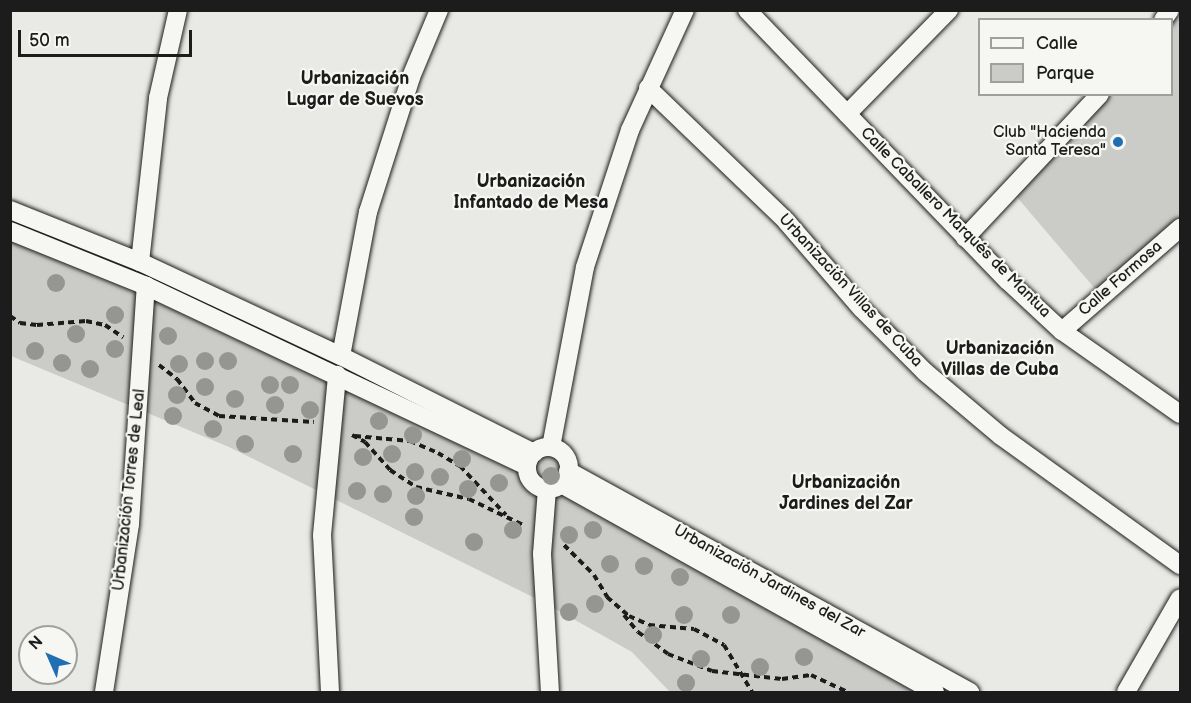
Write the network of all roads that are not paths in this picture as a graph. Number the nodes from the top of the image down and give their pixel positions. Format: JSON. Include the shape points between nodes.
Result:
{"nodes":[{"id":1,"x":178,"y":10,"type":"edge"},
{"id":2,"x":439,"y":10,"type":"edge"},
{"id":3,"x":685,"y":10,"type":"edge"},
{"id":4,"x":747,"y":10,"type":"edge"},
{"id":5,"x":949,"y":10,"type":"edge"},
{"id":6,"x":648,"y":88,"type":"junction"},
{"id":7,"x":1098,"y":96,"type":"edge"},
{"id":8,"x":847,"y":114,"type":"junction"},
{"id":9,"x":10,"y":210,"type":"edge"},
{"id":10,"x":1180,"y":228,"type":"edge"},
{"id":11,"x":10,"y":231,"type":"edge"},
{"id":12,"x":965,"y":238,"type":"junction"},
{"id":13,"x":140,"y":262,"type":"junction"},
{"id":14,"x":146,"y":286,"type":"junction"},
{"id":15,"x":1062,"y":331,"type":"junction"},
{"id":16,"x":341,"y":356,"type":"junction"},
{"id":17,"x":337,"y":375,"type":"junction"},
{"id":18,"x":1180,"y":414,"type":"edge"},
{"id":19,"x":537,"y":455,"type":"junction"},
{"id":20,"x":559,"y":481,"type":"junction"},
{"id":21,"x":1180,"y":565,"type":"edge"},
{"id":22,"x":1180,"y":598,"type":"edge"},
{"id":23,"x":104,"y":693,"type":"edge"},
{"id":24,"x":330,"y":693,"type":"edge"},
{"id":25,"x":550,"y":693,"type":"edge"},
{"id":26,"x":936,"y":693,"type":"edge"},
{"id":27,"x":970,"y":693,"type":"edge"},
{"id":28,"x":1126,"y":693,"type":"edge"}],
"edges":[{"from":1,"to":13,"type":"street","via":[[158,98]]},
{"from":2,"to":16,"type":"street","via":[[411,77],[368,212]]},
{"from":3,"to":6,"type":"street"},
{"from":4,"to":8,"type":"street","name":"Calle Caballero Marqués de Mantua"},
{"from":5,"to":8,"type":"street"},
{"from":6,"to":19,"type":"street","via":[[585,267]]},
{"from":6,"to":21,"type":"street","name":"Urbanización Villas de Cuba","via":[[786,221],[862,309],[925,372],[1001,436]]},
{"from":7,"to":12,"type":"street"},
{"from":8,"to":12,"type":"street","name":"Calle Caballero Marqués de Mantua"},
{"from":9,"to":13,"type":"street"},
{"from":10,"to":15,"type":"street","name":"Calle Formosa"},
{"from":11,"to":14,"type":"street"},
{"from":12,"to":15,"type":"street","name":"Calle Caballero Marqués de Mantua"},
{"from":13,"to":16,"type":"street"},
{"from":14,"to":17,"type":"street"},
{"from":14,"to":23,"type":"street","name":"Urbanización Torres de Leal","via":[[130,524]]},
{"from":15,"to":18,"type":"street","name":"Calle Caballero Marqués de Mantua"},
{"from":16,"to":19,"type":"street"},
{"from":17,"to":19,"type":"street"},
{"from":17,"to":24,"type":"street","via":[[322,535]]},
{"from":19,"to":20,"type":"street","via":[[565,456]]},
{"from":19,"to":20,"type":"street","via":[[532,482]]},
{"from":20,"to":25,"type":"street","via":[[543,535],[544,634]]},
{"from":20,"to":26,"type":"street","name":"Urbanización Jardines del Zar"},
{"from":20,"to":27,"type":"street","name":"Urbanización Jardines del Zar"},
{"from":22,"to":28,"type":"street"}]}
